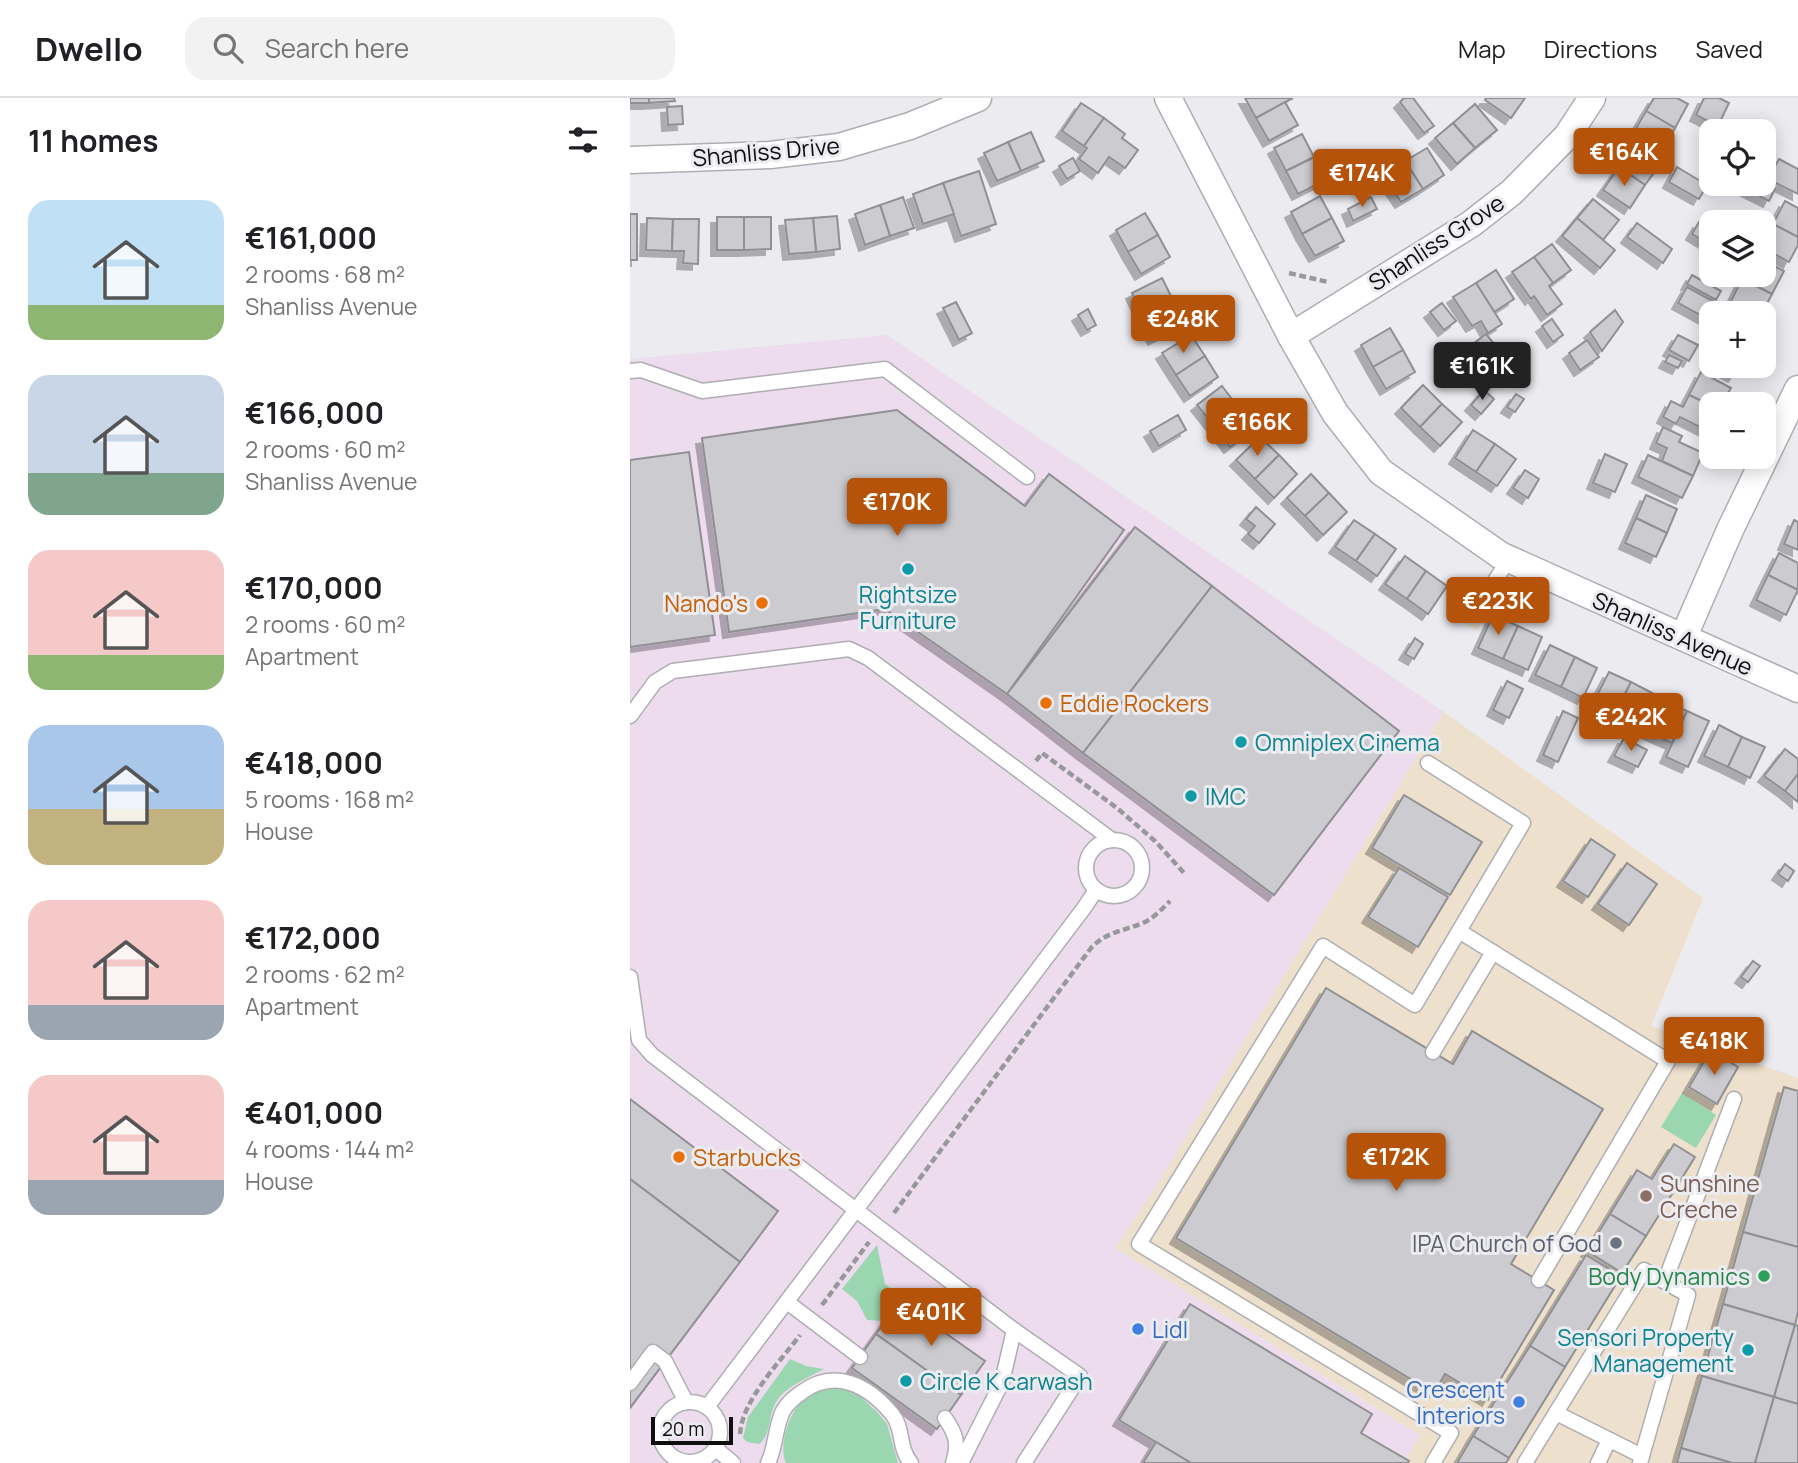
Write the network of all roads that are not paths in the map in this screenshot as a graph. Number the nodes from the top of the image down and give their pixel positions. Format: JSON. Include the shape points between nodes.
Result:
{"nodes":[{"id":1,"x":978,"y":98,"type":"edge"},
{"id":2,"x":1168,"y":98,"type":"edge"},
{"id":3,"x":1592,"y":98,"type":"edge"},
{"id":4,"x":630,"y":160,"type":"edge"},
{"id":5,"x":1291,"y":336,"type":"junction"},
{"id":6,"x":630,"y":371,"type":"edge"},
{"id":7,"x":1798,"y":389,"type":"edge"},
{"id":8,"x":1027,"y":477,"type":"dead end"},
{"id":9,"x":1509,"y":559,"type":"junction"},
{"id":10,"x":1478,"y":607,"type":"dead end"},
{"id":11,"x":1684,"y":636,"type":"junction"},
{"id":12,"x":1798,"y":690,"type":"edge"},
{"id":13,"x":630,"y":716,"type":"edge"},
{"id":14,"x":1428,"y":763,"type":"dead end"},
{"id":15,"x":1112,"y":839,"type":"junction"},
{"id":16,"x":1096,"y":890,"type":"junction"},
{"id":17,"x":1459,"y":931,"type":"junction"},
{"id":18,"x":1493,"y":952,"type":"junction"},
{"id":19,"x":630,"y":977,"type":"edge"},
{"id":20,"x":1433,"y":1052,"type":"dead end"},
{"id":21,"x":1734,"y":1099,"type":"dead end"},
{"id":22,"x":857,"y":1210,"type":"junction"},
{"id":23,"x":1539,"y":1280,"type":"dead end"},
{"id":24,"x":1665,"y":1281,"type":"junction"},
{"id":25,"x":787,"y":1301,"type":"junction"},
{"id":26,"x":1014,"y":1330,"type":"junction"},
{"id":27,"x":860,"y":1357,"type":"dead end"},
{"id":28,"x":630,"y":1383,"type":"edge"},
{"id":29,"x":687,"y":1402,"type":"junction"},
{"id":30,"x":707,"y":1407,"type":"junction"},
{"id":31,"x":1556,"y":1413,"type":"junction"},
{"id":32,"x":945,"y":1418,"type":"dead end"},
{"id":33,"x":1609,"y":1440,"type":"junction"},
{"id":34,"x":716,"y":1449,"type":"junction"},
{"id":35,"x":1641,"y":1459,"type":"edge"},
{"id":36,"x":672,"y":1460,"type":"edge"},
{"id":37,"x":733,"y":1463,"type":"edge"},
{"id":38,"x":768,"y":1463,"type":"edge"},
{"id":39,"x":911,"y":1463,"type":"edge"},
{"id":40,"x":953,"y":1463,"type":"edge"},
{"id":41,"x":961,"y":1463,"type":"edge"},
{"id":42,"x":1024,"y":1463,"type":"edge"},
{"id":43,"x":1433,"y":1463,"type":"edge"},
{"id":44,"x":1525,"y":1463,"type":"edge"},
{"id":45,"x":1598,"y":1463,"type":"edge"}],
"edges":[{"from":1,"to":4,"type":"street","name":"Shanliss Drive","via":[[839,147],[770,155]]},
{"from":2,"to":5,"type":"street","name":"Shanliss Avenue"},
{"from":3,"to":5,"type":"street","name":"Shanliss Grove","via":[[1567,136],[1512,192],[1471,224]]},
{"from":5,"to":9,"type":"street","name":"Shanliss Avenue","via":[[1335,413],[1381,472]]},
{"from":6,"to":8,"type":"lane","via":[[641,370],[702,391],[885,369]]},
{"from":7,"to":11,"type":"street"},
{"from":9,"to":10,"type":"lane"},
{"from":9,"to":11,"type":"street","name":"Shanliss Avenue"},
{"from":11,"to":12,"type":"street","name":"Shanliss Avenue"},
{"from":13,"to":15,"type":"lane","via":[[655,682],[673,671],[849,649],[868,658]]},
{"from":14,"to":17,"type":"lane","via":[[1523,823]]},
{"from":15,"to":16,"type":"lane","via":[[1095,847],[1086,864],[1089,883]]},
{"from":15,"to":16,"type":"lane","via":[[1136,849],[1142,875],[1123,895],[1113,897]]},
{"from":16,"to":22,"type":"lane"},
{"from":17,"to":18,"type":"lane"},
{"from":17,"to":43,"type":"lane","via":[[1415,1005],[1323,946],[1139,1244],[1451,1433]]},
{"from":18,"to":20,"type":"lane"},
{"from":18,"to":23,"type":"lane","via":[[1668,1061]]},
{"from":19,"to":22,"type":"lane","via":[[639,1040],[652,1055]]},
{"from":21,"to":24,"type":"lane"},
{"from":22,"to":25,"type":"lane"},
{"from":22,"to":26,"type":"lane"},
{"from":24,"to":31,"type":"lane","via":[[1644,1270]]},
{"from":24,"to":35,"type":"lane","via":[[1688,1295]]},
{"from":25,"to":27,"type":"lane"},
{"from":25,"to":30,"type":"lane"},
{"from":26,"to":41,"type":"lane","via":[[1002,1382]]},
{"from":26,"to":42,"type":"lane","via":[[1080,1376]]},
{"from":28,"to":29,"type":"lane","via":[[653,1352],[666,1360]]},
{"from":29,"to":30,"type":"lane"},
{"from":29,"to":36,"type":"lane","via":[[676,1405],[662,1420],[661,1441]]},
{"from":30,"to":34,"type":"lane","via":[[720,1431]]},
{"from":31,"to":33,"type":"lane"},
{"from":31,"to":44,"type":"lane"},
{"from":32,"to":40,"type":"lane","via":[[956,1434]]},
{"from":33,"to":35,"type":"lane"},
{"from":33,"to":45,"type":"lane"},
{"from":34,"to":36,"type":"lane","via":[[692,1463]]},
{"from":34,"to":37,"type":"lane"},
{"from":38,"to":39,"type":"lane","via":[[782,1412],[807,1388],[827,1380],[857,1385],[894,1416],[903,1454]]}]}
